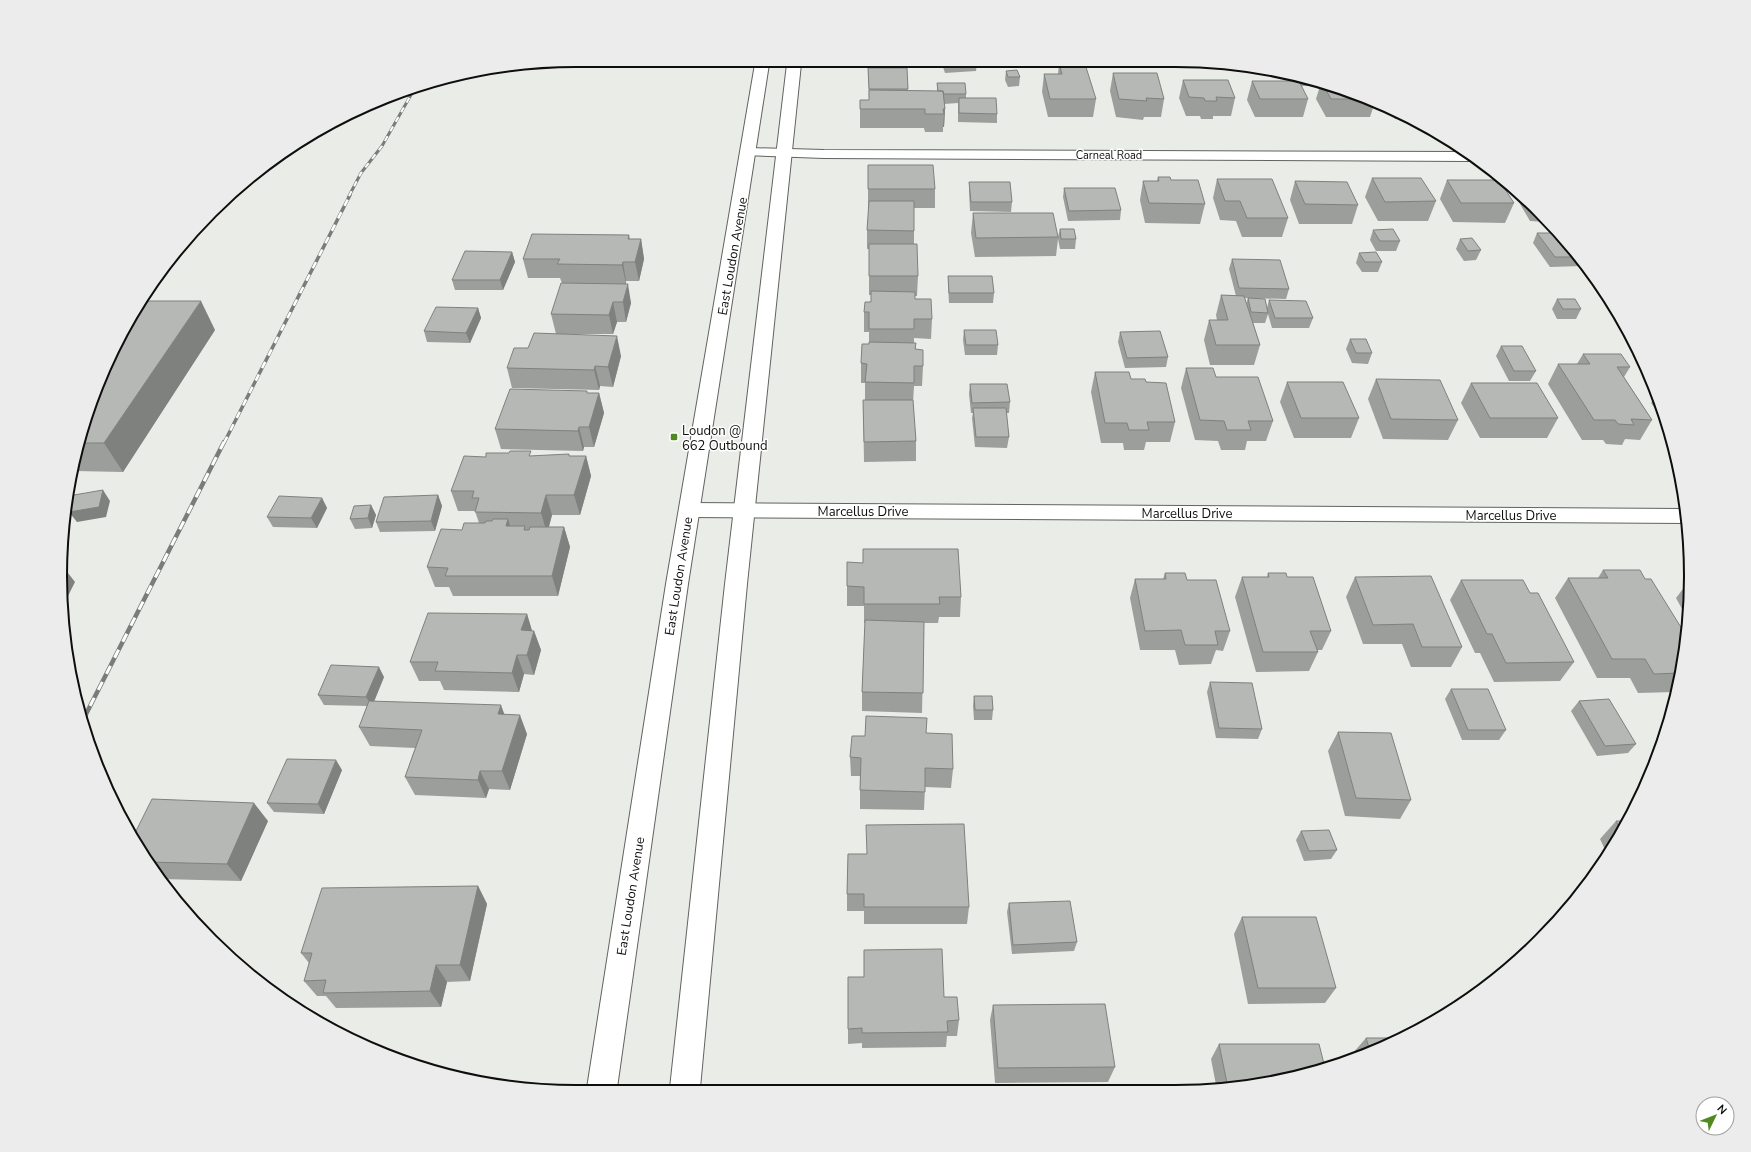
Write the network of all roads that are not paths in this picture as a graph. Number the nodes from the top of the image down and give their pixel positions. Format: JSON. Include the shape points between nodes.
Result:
{"nodes":[{"id":1,"x":762,"y":67,"type":"edge"},
{"id":2,"x":794,"y":67,"type":"edge"},
{"id":3,"x":749,"y":152,"type":"junction"},
{"id":4,"x":783,"y":153,"type":"junction"},
{"id":5,"x":1464,"y":157,"type":"edge"},
{"id":6,"x":689,"y":510,"type":"junction"},
{"id":7,"x":745,"y":510,"type":"junction"},
{"id":8,"x":1681,"y":516,"type":"edge"},
{"id":9,"x":602,"y":1085,"type":"edge"},
{"id":10,"x":685,"y":1085,"type":"edge"}],
"edges":[{"from":1,"to":3,"type":"main road","name":"East Loudon Avenue"},
{"from":2,"to":4,"type":"main road"},
{"from":3,"to":4,"type":"main road","name":"Carneal Road"},
{"from":3,"to":6,"type":"main road","name":"East Loudon Avenue"},
{"from":4,"to":5,"type":"main road","name":"Carneal Road"},
{"from":4,"to":7,"type":"main road"},
{"from":6,"to":7,"type":"main road","name":"Marcellus Drive"},
{"from":6,"to":9,"type":"main road","name":"East Loudon Avenue"},
{"from":7,"to":8,"type":"main road","name":"Marcellus Drive"},
{"from":7,"to":10,"type":"main road"}]}
